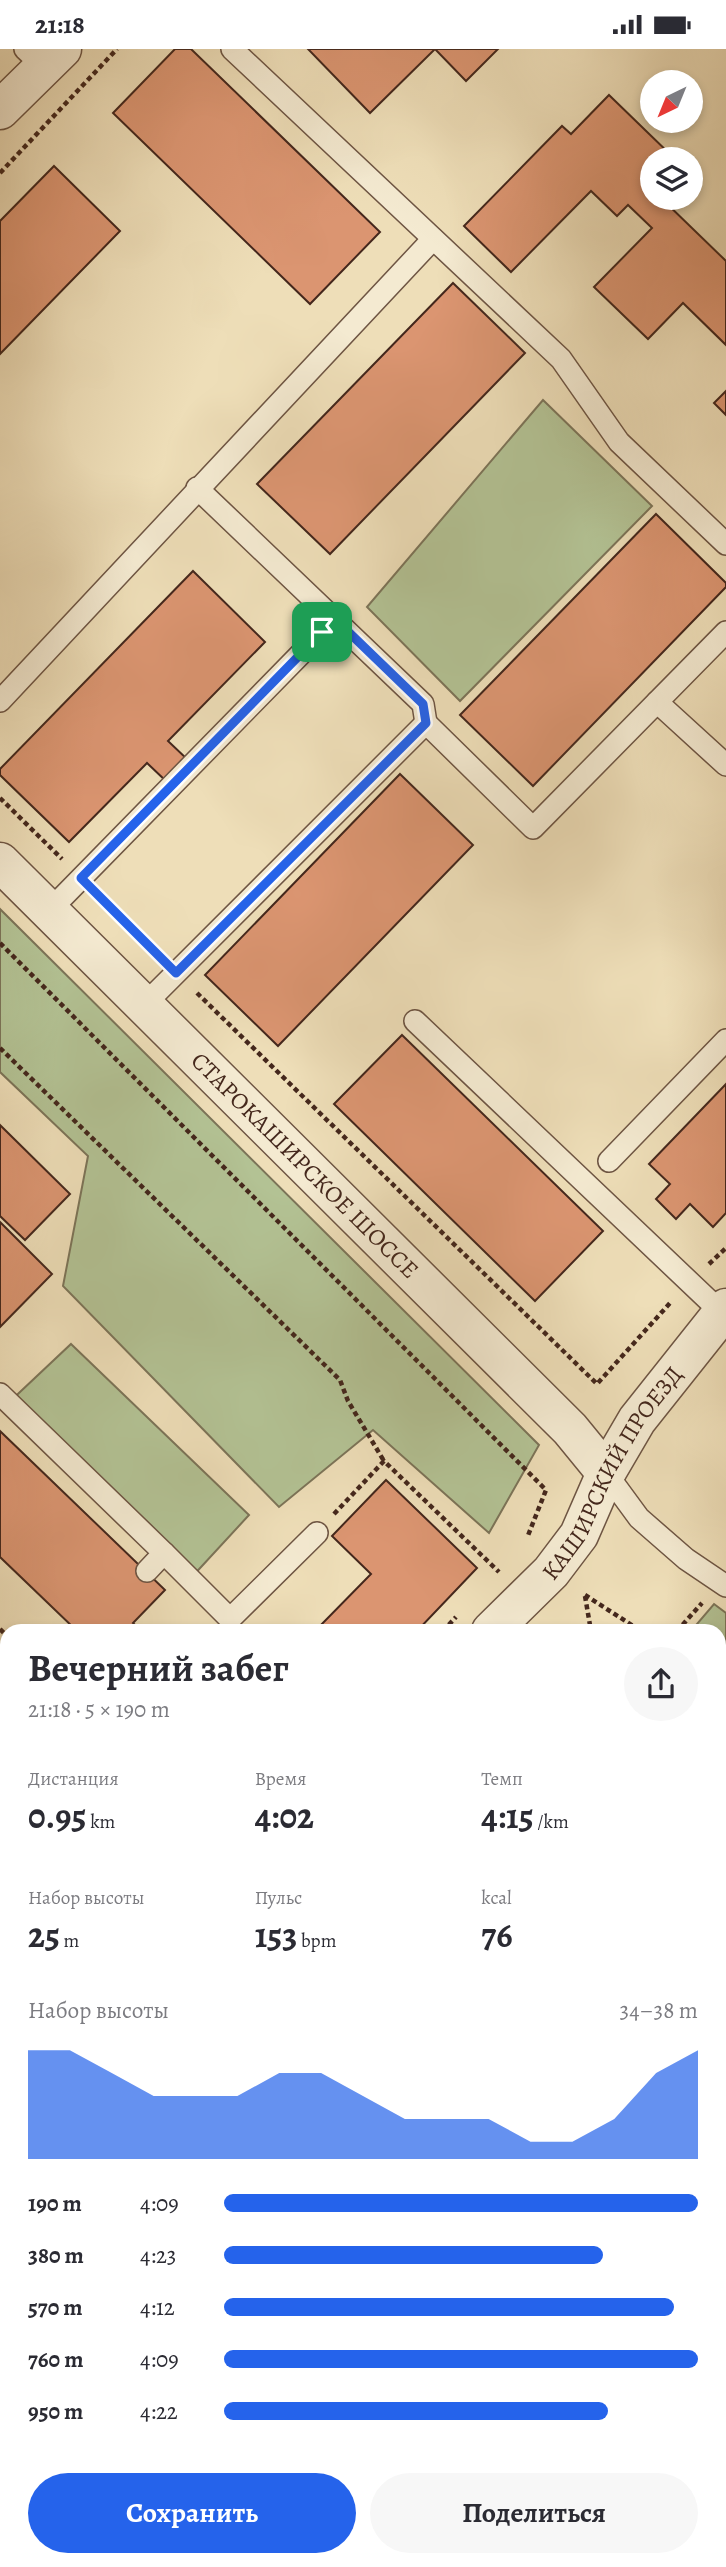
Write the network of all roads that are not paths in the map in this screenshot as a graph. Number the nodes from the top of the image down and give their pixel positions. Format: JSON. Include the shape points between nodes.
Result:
{"nodes":[{"id":1,"x":232,"y":49,"type":"edge"},
{"id":2,"x":44,"y":55,"type":"edge"},
{"id":3,"x":0,"y":110,"type":"edge"},
{"id":4,"x":433,"y":239,"type":"junction"},
{"id":5,"x":198,"y":488,"type":"junction"},
{"id":6,"x":726,"y":544,"type":"edge"},
{"id":7,"x":335,"y":619,"type":"junction"},
{"id":8,"x":726,"y":632,"type":"edge"},
{"id":9,"x":0,"y":701,"type":"edge"},
{"id":10,"x":657,"y":702,"type":"junction"},
{"id":11,"x":426,"y":723,"type":"junction"},
{"id":12,"x":726,"y":765,"type":"edge"},
{"id":13,"x":0,"y":862,"type":"edge"},
{"id":14,"x":49,"y":911,"type":"junction"},
{"id":15,"x":144,"y":1005,"type":"junction"},
{"id":16,"x":415,"y":1021,"type":"dead end"},
{"id":17,"x":726,"y":1040,"type":"edge"},
{"id":18,"x":609,"y":1161,"type":"dead end"},
{"id":19,"x":724,"y":1310,"type":"edge"},
{"id":20,"x":0,"y":1394,"type":"edge"},
{"id":21,"x":606,"y":1473,"type":"junction"},
{"id":22,"x":317,"y":1533,"type":"dead end"},
{"id":23,"x":164,"y":1553,"type":"junction"},
{"id":24,"x":147,"y":1571,"type":"dead end"},
{"id":25,"x":723,"y":1585,"type":"edge"},
{"id":26,"x":498,"y":1624,"type":"edge"}],
"edges":[{"from":1,"to":4,"type":"lane"},
{"from":2,"to":3,"type":"street"},
{"from":4,"to":5,"type":"lane"},
{"from":4,"to":6,"type":"lane","via":[[561,359],[620,442]]},
{"from":5,"to":7,"type":"lane"},
{"from":5,"to":9,"type":"lane"},
{"from":7,"to":11,"type":"lane","via":[[423,704]]},
{"from":7,"to":14,"type":"lane"},
{"from":8,"to":10,"type":"lane"},
{"from":10,"to":11,"type":"lane","via":[[533,828]]},
{"from":10,"to":12,"type":"lane"},
{"from":11,"to":15,"type":"lane"},
{"from":13,"to":14,"type":"street","name":"СТАРОКАШИРСКОЕ ШОССЕ"},
{"from":14,"to":15,"type":"street","name":"СТАРОКАШИРСКОЕ ШОССЕ"},
{"from":15,"to":21,"type":"street","name":"СТАРОКАШИРСКОЕ ШОССЕ","via":[[570,1429]]},
{"from":16,"to":19,"type":"lane"},
{"from":17,"to":18,"type":"lane"},
{"from":19,"to":21,"type":"street","name":"КАШИРСКИЙ ПРОЕЗД","via":[[637,1420]]},
{"from":20,"to":23,"type":"lane"},
{"from":21,"to":25,"type":"lane","via":[[639,1518]]},
{"from":21,"to":26,"type":"street","name":"КАШИРСКИЙ ПРОЕЗД","via":[[579,1535],[551,1572]]},
{"from":22,"to":23,"type":"lane","via":[[230,1619]]},
{"from":23,"to":24,"type":"lane"}]}
